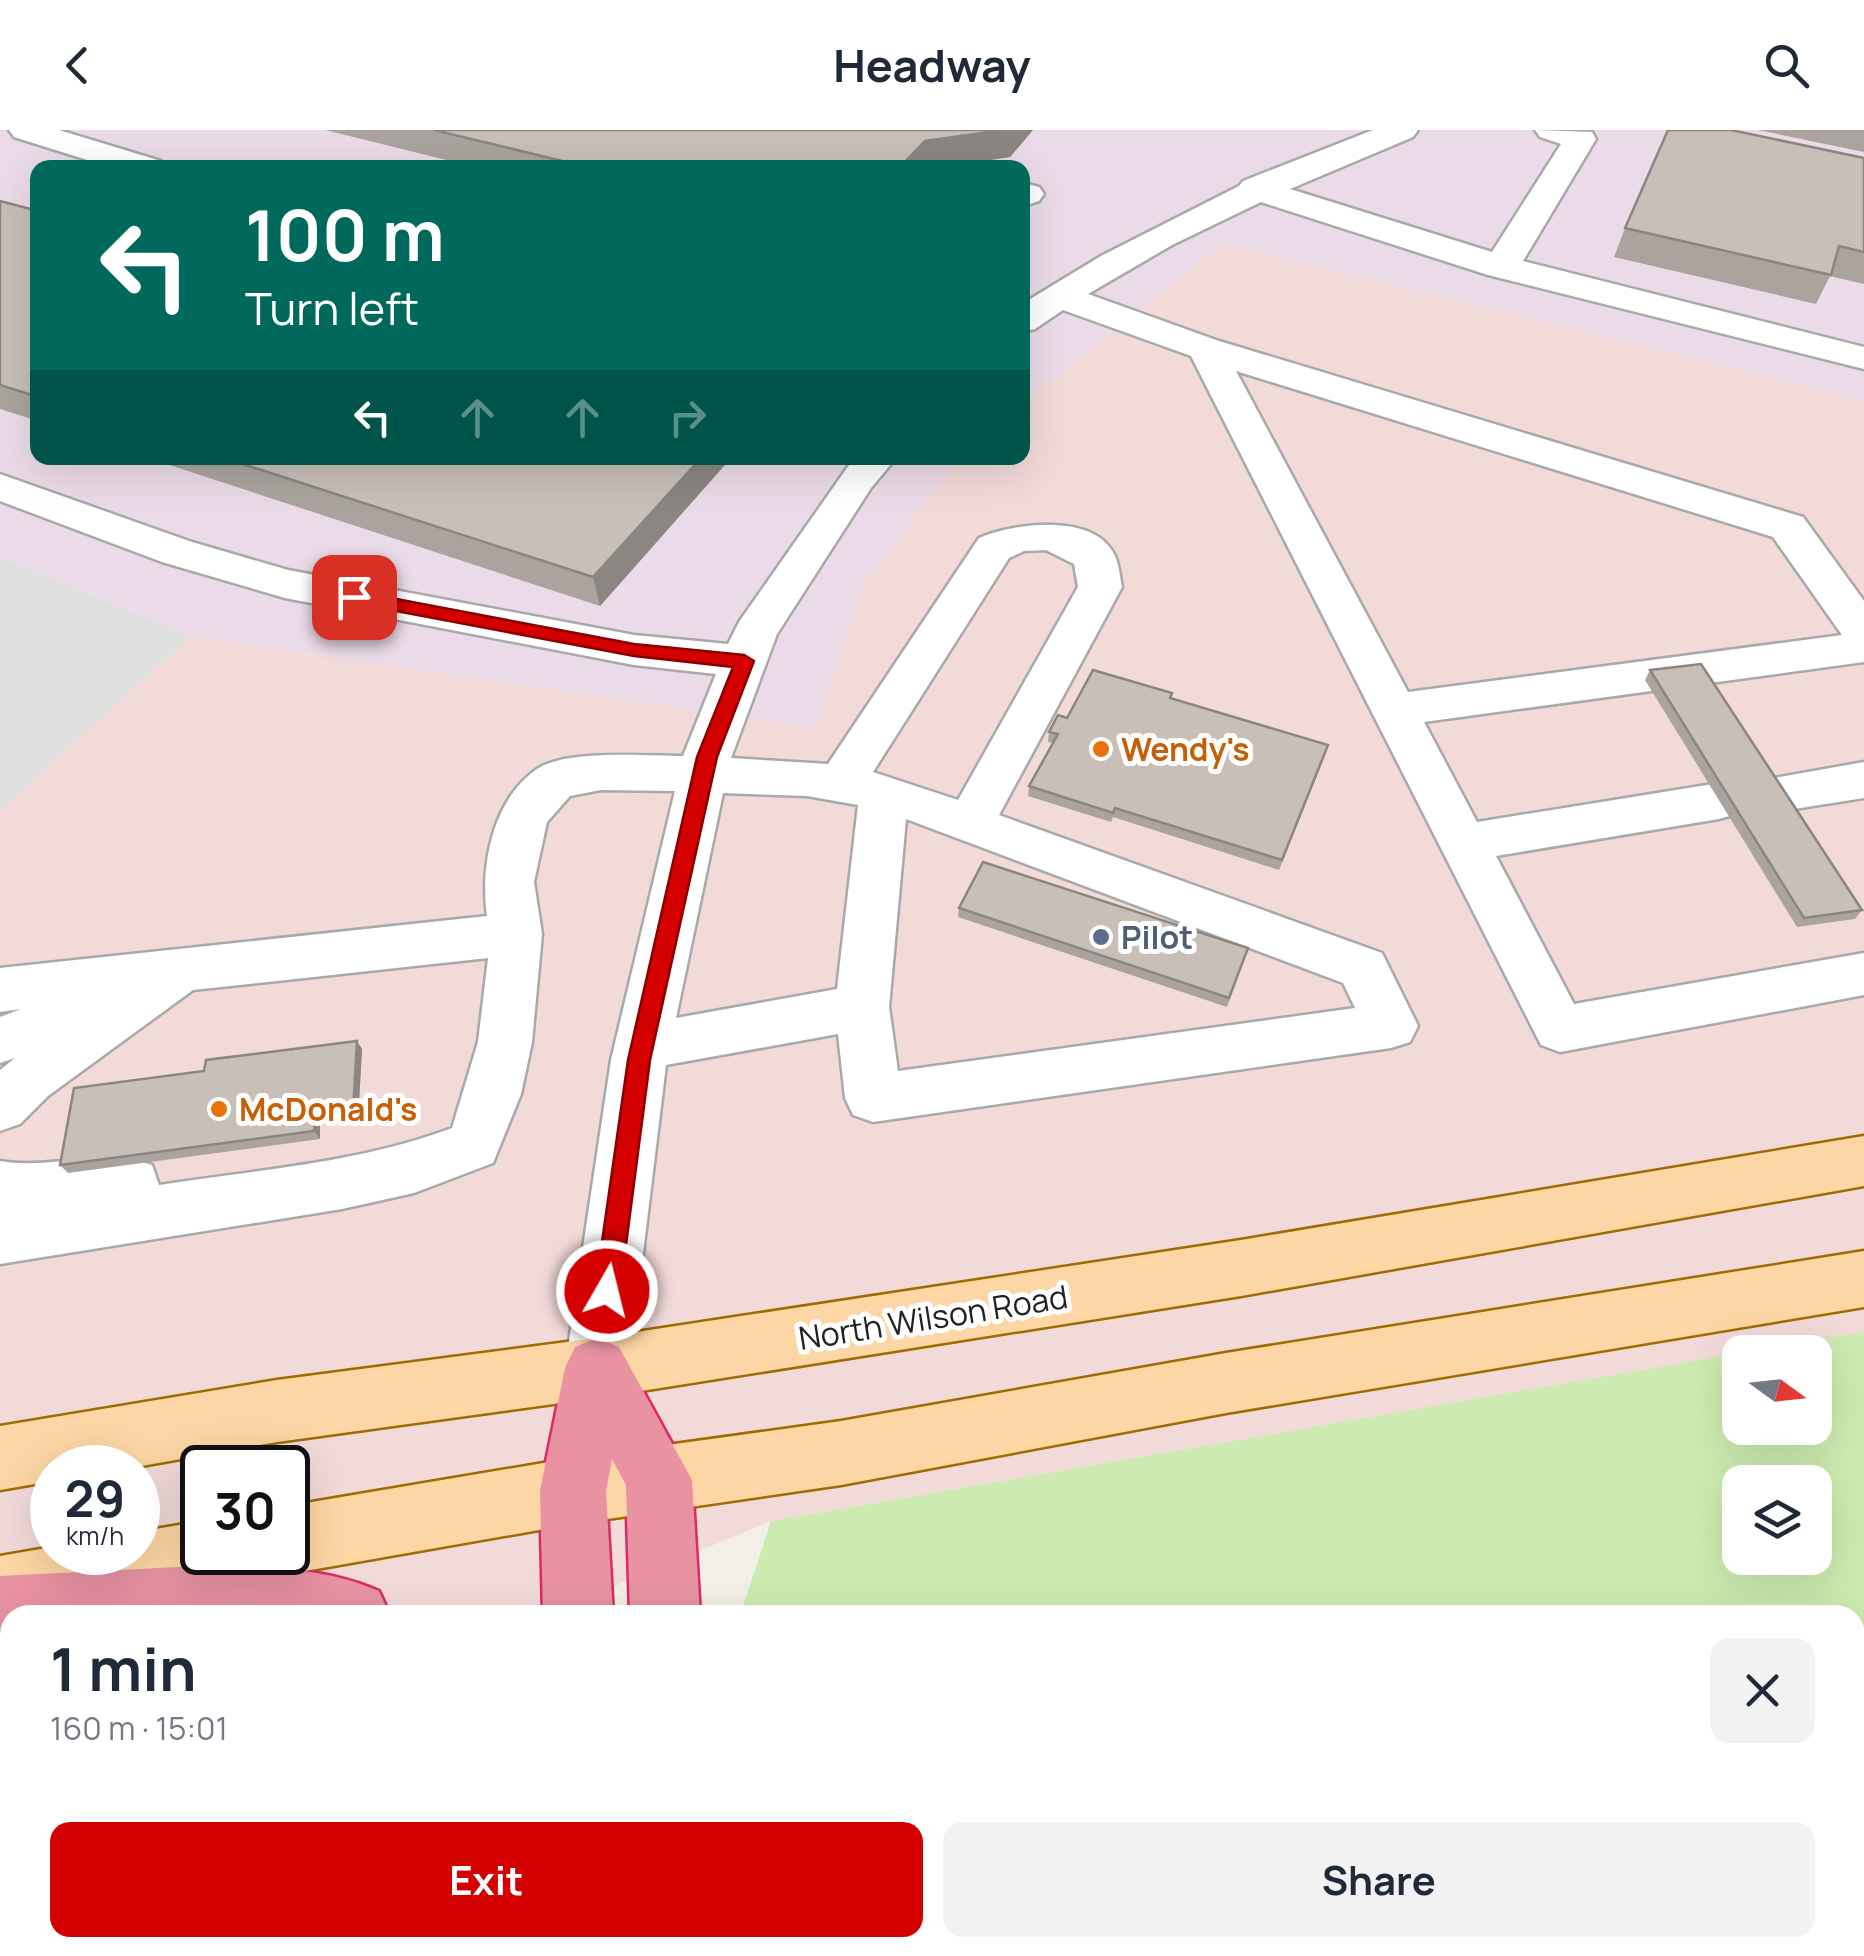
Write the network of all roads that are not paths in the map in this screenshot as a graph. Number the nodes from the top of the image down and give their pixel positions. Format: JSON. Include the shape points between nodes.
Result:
{"nodes":[{"id":1,"x":25,"y":130,"type":"edge"},
{"id":2,"x":1402,"y":130,"type":"edge"},
{"id":3,"x":1550,"y":130,"type":"edge"},
{"id":4,"x":124,"y":160,"type":"edge"},
{"id":5,"x":1255,"y":188,"type":"junction"},
{"id":6,"x":1501,"y":267,"type":"junction"},
{"id":7,"x":1058,"y":296,"type":"junction"},
{"id":8,"x":1030,"y":315,"type":"edge"},
{"id":9,"x":1206,"y":349,"type":"junction"},
{"id":10,"x":1863,"y":358,"type":"edge"},
{"id":11,"x":870,"y":465,"type":"edge"},
{"id":12,"x":0,"y":487,"type":"edge"},
{"id":13,"x":1864,"y":633,"type":"edge"},
{"id":14,"x":1864,"y":647,"type":"edge"},
{"id":15,"x":744,"y":661,"type":"junction"},
{"id":16,"x":1394,"y":710,"type":"junction"},
{"id":17,"x":702,"y":775,"type":"junction"},
{"id":18,"x":1864,"y":780,"type":"edge"},
{"id":19,"x":862,"y":788,"type":"junction"},
{"id":20,"x":1774,"y":794,"type":"edge"},
{"id":21,"x":1719,"y":801,"type":"edge"},
{"id":22,"x":970,"y":824,"type":"junction"},
{"id":23,"x":1463,"y":843,"type":"junction"},
{"id":24,"x":516,"y":934,"type":"junction"},
{"id":25,"x":1864,"y":938,"type":"edge"},
{"id":26,"x":1752,"y":955,"type":"dead end"},
{"id":27,"x":183,"y":969,"type":"junction"},
{"id":28,"x":1864,"y":974,"type":"edge"},
{"id":29,"x":0,"y":990,"type":"edge"},
{"id":30,"x":862,"y":1006,"type":"junction"},
{"id":31,"x":116,"y":1016,"type":"junction"},
{"id":32,"x":0,"y":1040,"type":"edge"},
{"id":33,"x":642,"y":1047,"type":"junction"},
{"id":34,"x":0,"y":1107,"type":"edge"},
{"id":35,"x":451,"y":1153,"type":"junction"},
{"id":36,"x":1864,"y":1161,"type":"edge"},
{"id":37,"x":0,"y":1187,"type":"edge"},
{"id":38,"x":0,"y":1236,"type":"edge"},
{"id":39,"x":1864,"y":1279,"type":"edge"},
{"id":40,"x":597,"y":1368,"type":"junction"},
{"id":41,"x":0,"y":1458,"type":"edge"},
{"id":42,"x":659,"y":1480,"type":"junction"},
{"id":43,"x":573,"y":1491,"type":"junction"},
{"id":44,"x":310,"y":1536,"type":"edge"},
{"id":45,"x":180,"y":1559,"type":"edge"},
{"id":46,"x":0,"y":1590,"type":"edge"},
{"id":47,"x":96,"y":1605,"type":"edge"},
{"id":48,"x":314,"y":1605,"type":"edge"},
{"id":49,"x":578,"y":1605,"type":"edge"},
{"id":50,"x":665,"y":1605,"type":"edge"}],
"edges":[{"from":1,"to":4,"type":"street"},
{"from":2,"to":5,"type":"street"},
{"from":3,"to":6,"type":"street","via":[[1580,140]]},
{"from":5,"to":6,"type":"street"},
{"from":5,"to":7,"type":"street"},
{"from":6,"to":10,"type":"street"},
{"from":7,"to":8,"type":"street"},
{"from":7,"to":9,"type":"street"},
{"from":9,"to":13,"type":"street","via":[[1788,526]]},
{"from":9,"to":16,"type":"street"},
{"from":11,"to":15,"type":"street","via":[[755,633]]},
{"from":12,"to":15,"type":"street","via":[[284,584],[634,650]]},
{"from":14,"to":16,"type":"street"},
{"from":15,"to":17,"type":"street"},
{"from":16,"to":23,"type":"street"},
{"from":17,"to":19,"type":"street","via":[[807,778]]},
{"from":17,"to":24,"type":"street","via":[[601,772],[555,781],[524,816],[508,882]]},
{"from":17,"to":33,"type":"street"},
{"from":18,"to":20,"type":"street"},
{"from":19,"to":22,"type":"street"},
{"from":19,"to":22,"type":"street","via":[[994,548],[1017,536],[1077,543],[1096,558],[1100,587]]},
{"from":19,"to":30,"type":"street"},
{"from":21,"to":23,"type":"street"},
{"from":22,"to":30,"type":"street","via":[[1362,968],[1391,1026],[873,1098]]},
{"from":23,"to":28,"type":"street","via":[[1560,1028]]},
{"from":24,"to":27,"type":"street"},
{"from":24,"to":35,"type":"street","via":[[495,1092],[473,1145]]},
{"from":25,"to":26,"type":"street"},
{"from":27,"to":29,"type":"street"},
{"from":27,"to":31,"type":"street"},
{"from":30,"to":33,"type":"street"},
{"from":31,"to":32,"type":"street","via":[[38,1026]]},
{"from":31,"to":34,"type":"street"},
{"from":33,"to":40,"type":"street"},
{"from":35,"to":37,"type":"street","via":[[420,1142],[187,1180]]},
{"from":35,"to":38,"type":"street","via":[[342,1184]]},
{"from":36,"to":40,"type":"main road","name":"North Wilson Road","via":[[1242,1268]]},
{"from":39,"to":42,"type":"main road"},
{"from":40,"to":41,"type":"main road","name":"North Wilson Road","via":[[277,1411]]},
{"from":40,"to":42,"type":"highway"},
{"from":40,"to":43,"type":"highway"},
{"from":42,"to":43,"type":"main road"},
{"from":42,"to":50,"type":"highway"},
{"from":43,"to":44,"type":"main road"},
{"from":43,"to":49,"type":"highway"},
{"from":45,"to":46,"type":"main road"},
{"from":47,"to":48,"type":"highway","via":[[191,1599]]}]}
